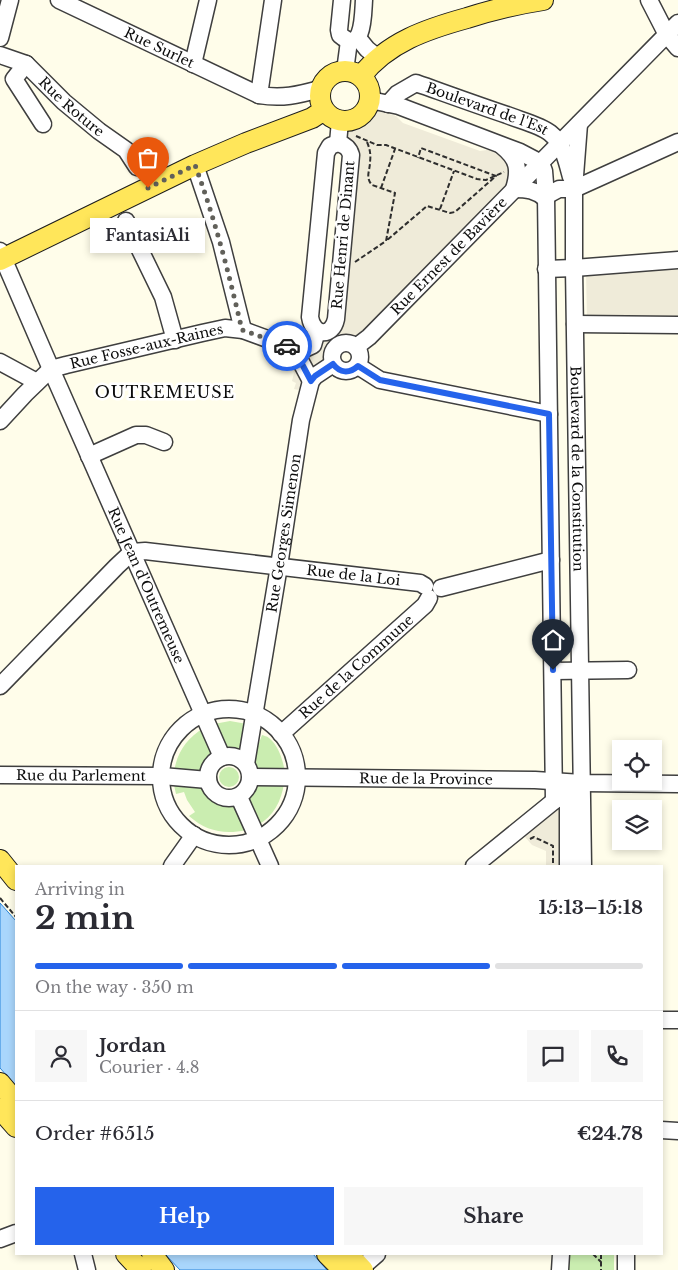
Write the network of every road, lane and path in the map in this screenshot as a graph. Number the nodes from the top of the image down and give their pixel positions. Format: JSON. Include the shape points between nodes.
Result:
{"nodes":[{"id":1,"x":10,"y":0,"type":"edge"},
{"id":2,"x":59,"y":0,"type":"edge"},
{"id":3,"x":208,"y":0,"type":"edge"},
{"id":4,"x":272,"y":0,"type":"edge"},
{"id":5,"x":342,"y":0,"type":"edge"},
{"id":6,"x":364,"y":0,"type":"edge"},
{"id":7,"x":539,"y":0,"type":"edge"},
{"id":8,"x":649,"y":0,"type":"edge"},
{"id":9,"x":672,"y":29,"type":"edge"},
{"id":10,"x":0,"y":38,"type":"edge"},
{"id":11,"x":354,"y":39,"type":"junction"},
{"id":12,"x":678,"y":48,"type":"edge"},
{"id":13,"x":0,"y":55,"type":"edge"},
{"id":14,"x":378,"y":58,"type":"junction"},
{"id":15,"x":26,"y":64,"type":"junction"},
{"id":16,"x":193,"y":64,"type":"junction"},
{"id":17,"x":353,"y":73,"type":"junction"},
{"id":18,"x":320,"y":89,"type":"junction"},
{"id":19,"x":258,"y":95,"type":"junction"},
{"id":20,"x":379,"y":102,"type":"junction"},
{"id":21,"x":43,"y":124,"type":"dead end"},
{"id":22,"x":579,"y":124,"type":"junction"},
{"id":23,"x":335,"y":127,"type":"junction"},
{"id":24,"x":367,"y":142,"type":"junction"},
{"id":25,"x":678,"y":142,"type":"edge"},
{"id":26,"x":560,"y":144,"type":"junction"},
{"id":27,"x":528,"y":145,"type":"junction"},
{"id":28,"x":395,"y":149,"type":"junction"},
{"id":29,"x":418,"y":158,"type":"junction"},
{"id":30,"x":541,"y":163,"type":"junction"},
{"id":31,"x":195,"y":165,"type":"junction"},
{"id":32,"x":137,"y":167,"type":"dead end"},
{"id":33,"x":454,"y":171,"type":"junction"},
{"id":34,"x":496,"y":176,"type":"junction"},
{"id":35,"x":381,"y":188,"type":"junction"},
{"id":36,"x":514,"y":189,"type":"junction"},
{"id":37,"x":574,"y":189,"type":"junction"},
{"id":38,"x":546,"y":198,"type":"junction"},
{"id":39,"x":440,"y":210,"type":"junction"},
{"id":40,"x":126,"y":221,"type":"dead end"},
{"id":41,"x":386,"y":241,"type":"junction"},
{"id":42,"x":1,"y":256,"type":"edge"},
{"id":43,"x":678,"y":260,"type":"edge"},
{"id":44,"x":574,"y":268,"type":"junction"},
{"id":45,"x":546,"y":269,"type":"junction"},
{"id":46,"x":341,"y":272,"type":"junction"},
{"id":47,"x":575,"y":324,"type":"junction"},
{"id":48,"x":678,"y":325,"type":"edge"},
{"id":49,"x":242,"y":330,"type":"junction"},
{"id":50,"x":323,"y":330,"type":"junction"},
{"id":51,"x":175,"y":340,"type":"junction"},
{"id":52,"x":338,"y":345,"type":"junction"},
{"id":53,"x":356,"y":347,"type":"junction"},
{"id":54,"x":294,"y":349,"type":"junction"},
{"id":55,"x":0,"y":362,"type":"edge"},
{"id":56,"x":333,"y":364,"type":"junction"},
{"id":57,"x":358,"y":366,"type":"junction"},
{"id":58,"x":51,"y":369,"type":"junction"},
{"id":59,"x":311,"y":381,"type":"junction"},
{"id":60,"x":37,"y":382,"type":"junction"},
{"id":61,"x":549,"y":414,"type":"junction"},
{"id":62,"x":0,"y":421,"type":"edge"},
{"id":63,"x":164,"y":442,"type":"dead end"},
{"id":64,"x":89,"y":456,"type":"junction"},
{"id":65,"x":132,"y":552,"type":"junction"},
{"id":66,"x":551,"y":560,"type":"junction"},
{"id":67,"x":279,"y":566,"type":"junction"},
{"id":68,"x":432,"y":590,"type":"junction"},
{"id":69,"x":553,"y":670,"type":"junction"},
{"id":70,"x":581,"y":670,"type":"junction"},
{"id":71,"x":628,"y":670,"type":"dead end"},
{"id":72,"x":0,"y":686,"type":"edge"},
{"id":73,"x":204,"y":714,"type":"junction"},
{"id":74,"x":254,"y":714,"type":"junction"},
{"id":75,"x":281,"y":734,"type":"junction"},
{"id":76,"x":222,"y":757,"type":"junction"},
{"id":77,"x":248,"y":770,"type":"junction"},
{"id":78,"x":0,"y":775,"type":"edge"},
{"id":79,"x":162,"y":776,"type":"junction"},
{"id":80,"x":297,"y":778,"type":"junction"},
{"id":81,"x":208,"y":780,"type":"junction"},
{"id":82,"x":554,"y":781,"type":"junction"},
{"id":83,"x":582,"y":783,"type":"junction"},
{"id":84,"x":678,"y":784,"type":"edge"},
{"id":85,"x":561,"y":796,"type":"junction"},
{"id":86,"x":239,"y":797,"type":"junction"},
{"id":87,"x":194,"y":834,"type":"junction"},
{"id":88,"x":258,"y":838,"type":"junction"},
{"id":89,"x":528,"y":840,"type":"dead end"},
{"id":90,"x":173,"y":865,"type":"edge"},
{"id":91,"x":270,"y":865,"type":"edge"},
{"id":92,"x":475,"y":865,"type":"edge"},
{"id":93,"x":553,"y":865,"type":"edge"},
{"id":94,"x":568,"y":865,"type":"edge"},
{"id":95,"x":583,"y":865,"type":"edge"},
{"id":96,"x":0,"y":898,"type":"edge"},
{"id":97,"x":15,"y":916,"type":"edge"},
{"id":98,"x":663,"y":1020,"type":"edge"},
{"id":99,"x":678,"y":1020,"type":"edge"},
{"id":100,"x":0,"y":1083,"type":"edge"},
{"id":101,"x":15,"y":1101,"type":"edge"},
{"id":102,"x":0,"y":1109,"type":"edge"},
{"id":103,"x":15,"y":1126,"type":"edge"},
{"id":104,"x":663,"y":1130,"type":"edge"},
{"id":105,"x":678,"y":1131,"type":"edge"},
{"id":106,"x":15,"y":1233,"type":"edge"},
{"id":107,"x":0,"y":1238,"type":"edge"},
{"id":108,"x":82,"y":1255,"type":"edge"},
{"id":109,"x":127,"y":1255,"type":"edge"},
{"id":110,"x":153,"y":1255,"type":"edge"},
{"id":111,"x":329,"y":1255,"type":"edge"},
{"id":112,"x":375,"y":1255,"type":"edge"},
{"id":113,"x":560,"y":1255,"type":"edge"},
{"id":114,"x":594,"y":1255,"type":"edge"},
{"id":115,"x":601,"y":1255,"type":"edge"},
{"id":116,"x":626,"y":1255,"type":"edge"},
{"id":117,"x":601,"y":1262,"type":"junction"},
{"id":118,"x":354,"y":1266,"type":"edge"},
{"id":119,"x":87,"y":1270,"type":"edge"},
{"id":120,"x":141,"y":1270,"type":"edge"},
{"id":121,"x":164,"y":1270,"type":"edge"},
{"id":122,"x":560,"y":1270,"type":"edge"},
{"id":123,"x":601,"y":1270,"type":"edge"},
{"id":124,"x":626,"y":1270,"type":"edge"}],
"edges":[{"from":1,"to":10,"type":"street"},
{"from":2,"to":16,"type":"street","name":"Rue Surlet"},
{"from":3,"to":16,"type":"street"},
{"from":4,"to":19,"type":"street"},
{"from":5,"to":11,"type":"street","via":[[340,35]]},
{"from":6,"to":11,"type":"street","via":[[361,32]]},
{"from":7,"to":14,"type":"main road","via":[[432,28],[401,42]]},
{"from":8,"to":9,"type":"street"},
{"from":9,"to":12,"type":"street"},
{"from":9,"to":22,"type":"street","name":"Rue Ernest de Bavière"},
{"from":11,"to":14,"type":"street"},
{"from":11,"to":17,"type":"street"},
{"from":13,"to":15,"type":"street","name":"Rue Roture"},
{"from":14,"to":17,"type":"main road"},
{"from":15,"to":21,"type":"street","via":[[14,79]]},
{"from":15,"to":32,"type":"street","name":"Rue Roture","via":[[64,102],[126,150]]},
{"from":16,"to":19,"type":"street","name":"Rue Surlet"},
{"from":17,"to":18,"type":"main road","via":[[340,71],[326,79]]},
{"from":17,"to":20,"type":"main road","via":[[368,84],[370,95]]},
{"from":18,"to":19,"type":"street","via":[[291,96]]},
{"from":18,"to":23,"type":"main road","via":[[320,97]]},
{"from":20,"to":23,"type":"main road","via":[[358,118]]},
{"from":20,"to":27,"type":"street","name":"Boulevard de l'Est","via":[[399,106],[502,146]]},
{"from":20,"to":27,"type":"street","name":"Boulevard de l'Est","via":[[416,83]]},
{"from":22,"to":26,"type":"street","name":"Rue Ernest de Bavière"},
{"from":22,"to":37,"type":"street","name":"Boulevard de la Constitution"},
{"from":23,"to":24,"type":"path"},
{"from":23,"to":31,"type":"main road","via":[[312,118]]},
{"from":23,"to":46,"type":"street","name":"Rue Henri de Dinant","via":[[351,155]]},
{"from":23,"to":50,"type":"street","name":"Rue Henri de Dinant","via":[[326,153],[310,317],[311,325]]},
{"from":24,"to":28,"type":"path"},
{"from":24,"to":35,"type":"path","via":[[370,150],[367,176],[372,185]]},
{"from":25,"to":37,"type":"street"},
{"from":26,"to":27,"type":"street","name":"Boulevard de l'Est","via":[[550,132]]},
{"from":26,"to":30,"type":"street","name":"Rue Ernest de Bavière"},
{"from":26,"to":37,"type":"street","name":"Boulevard de la Constitution"},
{"from":27,"to":30,"type":"street","name":"Boulevard de l'Est"},
{"from":27,"to":34,"type":"path","via":[[510,168]]},
{"from":27,"to":36,"type":"street"},
{"from":28,"to":29,"type":"path"},
{"from":28,"to":35,"type":"path"},
{"from":29,"to":33,"type":"path"},
{"from":29,"to":34,"type":"path","via":[[421,148]]},
{"from":30,"to":36,"type":"street","name":"Rue Ernest de Bavière"},
{"from":30,"to":38,"type":"street","name":"Boulevard de la Constitution"},
{"from":31,"to":42,"type":"main road"},
{"from":31,"to":49,"type":"street","via":[[219,236]]},
{"from":33,"to":34,"type":"path","via":[[477,179]]},
{"from":33,"to":39,"type":"path"},
{"from":34,"to":39,"type":"path","via":[[456,212]]},
{"from":35,"to":41,"type":"path","via":[[395,193]]},
{"from":36,"to":38,"type":"street","via":[[533,191]]},
{"from":36,"to":53,"type":"street","name":"Rue Ernest de Bavière"},
{"from":37,"to":38,"type":"street","via":[[559,189]]},
{"from":37,"to":44,"type":"street","name":"Boulevard de la Constitution"},
{"from":38,"to":45,"type":"street","name":"Boulevard de la Constitution"},
{"from":39,"to":41,"type":"path","via":[[428,206]]},
{"from":40,"to":51,"type":"street","via":[[163,297]]},
{"from":41,"to":46,"type":"path"},
{"from":42,"to":58,"type":"street","name":"Rue Jean d'Outremeuse"},
{"from":43,"to":44,"type":"street"},
{"from":44,"to":45,"type":"street"},
{"from":44,"to":47,"type":"street","name":"Boulevard de la Constitution"},
{"from":45,"to":61,"type":"street","name":"Boulevard de la Constitution"},
{"from":46,"to":50,"type":"street","name":"Rue Henri de Dinant","via":[[336,319],[334,325]]},
{"from":47,"to":48,"type":"street"},
{"from":47,"to":70,"type":"street","name":"Boulevard de la Constitution"},
{"from":49,"to":51,"type":"street","name":"Rue Fosse-aux-Raines","via":[[225,328]]},
{"from":49,"to":54,"type":"street","name":"Rue Fosse-aux-Raines"},
{"from":50,"to":52,"type":"street"},
{"from":50,"to":54,"type":"street","via":[[313,345],[300,351]]},
{"from":51,"to":58,"type":"street","name":"Rue Fosse-aux-Raines"},
{"from":52,"to":53,"type":"street","via":[[348,343]]},
{"from":52,"to":56,"type":"street","via":[[332,353]]},
{"from":53,"to":57,"type":"street","via":[[360,354]]},
{"from":54,"to":59,"type":"street"},
{"from":55,"to":60,"type":"street"},
{"from":56,"to":57,"type":"street","via":[[337,369],[348,372]]},
{"from":56,"to":59,"type":"street"},
{"from":57,"to":61,"type":"street","via":[[380,380]]},
{"from":58,"to":60,"type":"street"},
{"from":58,"to":64,"type":"street","name":"Rue Jean d'Outremeuse"},
{"from":59,"to":67,"type":"street","name":"Rue Georges Simenon","via":[[301,420]]},
{"from":60,"to":62,"type":"street"},
{"from":61,"to":66,"type":"street","name":"Boulevard de la Constitution"},
{"from":63,"to":64,"type":"street","via":[[136,435]]},
{"from":64,"to":65,"type":"street","name":"Rue Jean d'Outremeuse"},
{"from":65,"to":67,"type":"street","name":"Rue de la Loi"},
{"from":65,"to":72,"type":"street"},
{"from":65,"to":73,"type":"street","name":"Rue Jean d'Outremeuse"},
{"from":66,"to":68,"type":"street","name":"Rue de la Loi"},
{"from":66,"to":69,"type":"street","name":"Boulevard de la Constitution"},
{"from":67,"to":68,"type":"street","name":"Rue de la Loi","via":[[420,583]]},
{"from":67,"to":74,"type":"street","name":"Rue Georges Simenon"},
{"from":68,"to":75,"type":"street","name":"Rue de la Commune","via":[[425,605]]},
{"from":69,"to":70,"type":"street"},
{"from":69,"to":82,"type":"street","name":"Boulevard de la Constitution"},
{"from":70,"to":71,"type":"street"},
{"from":70,"to":83,"type":"street","name":"Boulevard de la Constitution"},
{"from":73,"to":74,"type":"street","via":[[230,709]]},
{"from":73,"to":76,"type":"street","name":"Rue Jean d'Outremeuse"},
{"from":73,"to":79,"type":"street","via":[[175,736],[165,755]]},
{"from":74,"to":75,"type":"street"},
{"from":74,"to":77,"type":"street","name":"Rue Georges Simenon"},
{"from":75,"to":80,"type":"street","via":[[294,757]]},
{"from":76,"to":77,"type":"street","via":[[236,757]]},
{"from":76,"to":81,"type":"street","via":[[211,766]]},
{"from":77,"to":80,"type":"street","name":"Rue de la Province"},
{"from":77,"to":86,"type":"street","via":[[248,789]]},
{"from":78,"to":79,"type":"street","name":"Rue du Parlement"},
{"from":79,"to":81,"type":"street","name":"Rue du Parlement"},
{"from":79,"to":87,"type":"street","via":[[169,807],[181,824]]},
{"from":80,"to":82,"type":"street","name":"Rue de la Province"},
{"from":80,"to":88,"type":"street","via":[[286,814],[270,832]]},
{"from":81,"to":86,"type":"street","via":[[214,793],[220,797]]},
{"from":82,"to":83,"type":"street","name":"Rue de la Province"},
{"from":82,"to":85,"type":"street","name":"Boulevard de la Constitution"},
{"from":83,"to":84,"type":"street","name":"Rue de la Province"},
{"from":83,"to":85,"type":"street"},
{"from":83,"to":95,"type":"street","name":"Boulevard de la Constitution"},
{"from":85,"to":92,"type":"street"},
{"from":85,"to":94,"type":"street","name":"Boulevard de la Constitution"},
{"from":86,"to":88,"type":"street"},
{"from":87,"to":88,"type":"street","via":[[207,841],[228,845]]},
{"from":87,"to":90,"type":"street"},
{"from":88,"to":91,"type":"street"},
{"from":89,"to":93,"type":"path","via":[[534,837],[553,846]]},
{"from":96,"to":97,"type":"path"},
{"from":98,"to":99,"type":"street"},
{"from":100,"to":101,"type":"main road"},
{"from":102,"to":103,"type":"main road"},
{"from":104,"to":105,"type":"street"},
{"from":106,"to":107,"type":"street"},
{"from":108,"to":119,"type":"street"},
{"from":109,"to":120,"type":"main road"},
{"from":110,"to":121,"type":"main road"},
{"from":111,"to":118,"type":"main road"},
{"from":112,"to":118,"type":"street"},
{"from":113,"to":122,"type":"street"},
{"from":114,"to":117,"type":"path"},
{"from":115,"to":117,"type":"path"},
{"from":116,"to":124,"type":"street"},
{"from":117,"to":123,"type":"path"}]}
